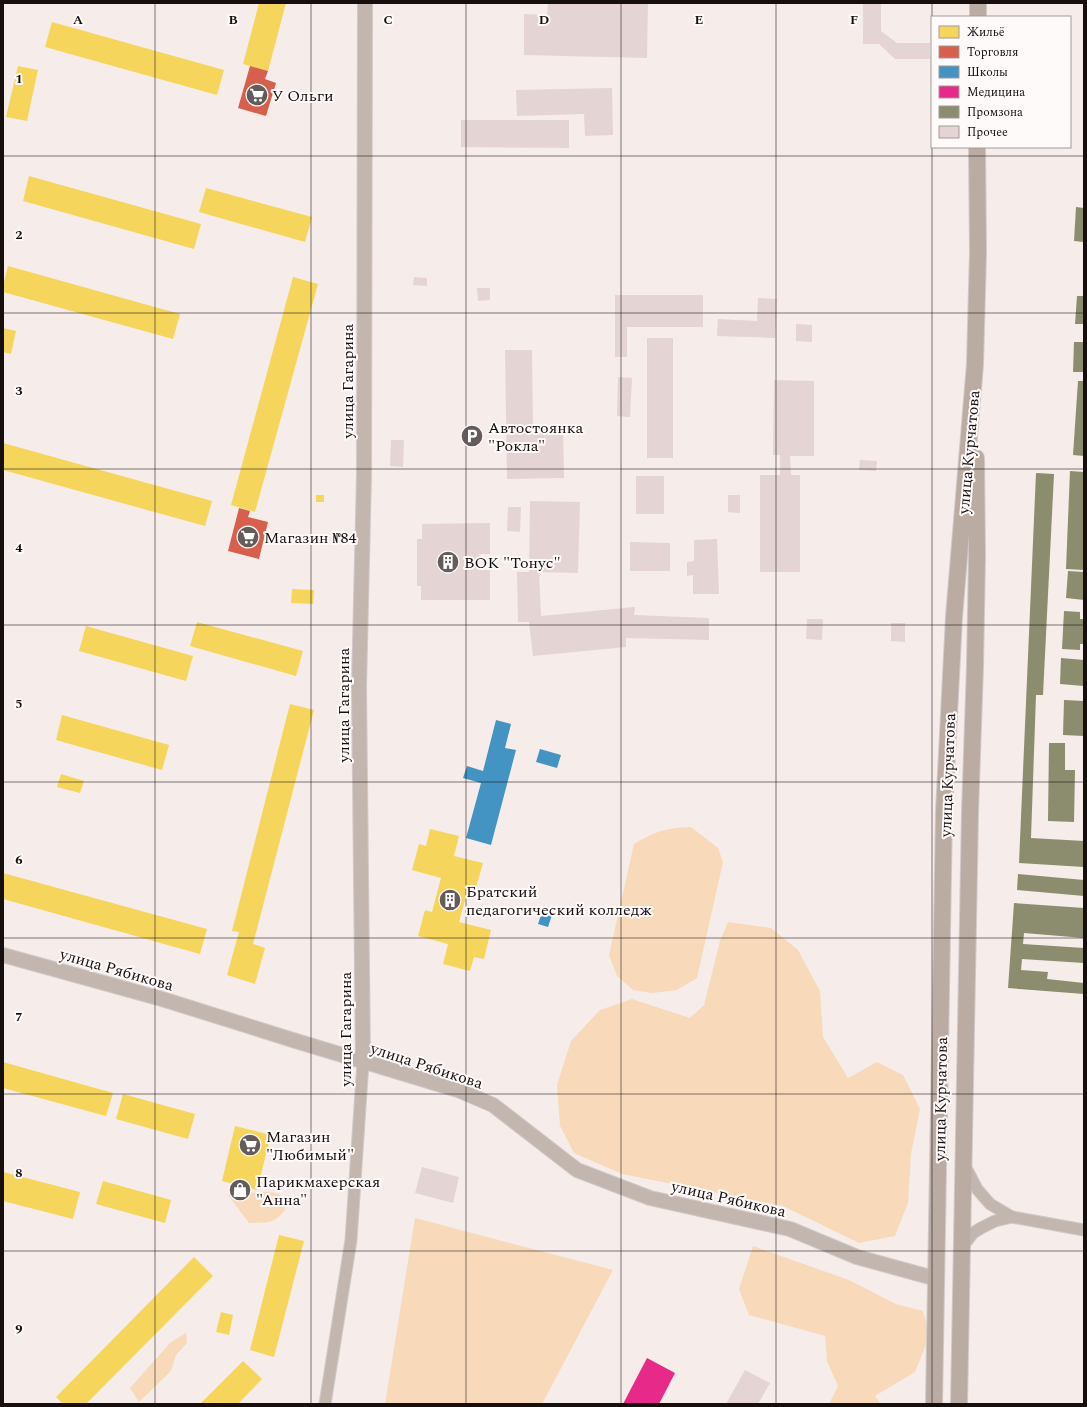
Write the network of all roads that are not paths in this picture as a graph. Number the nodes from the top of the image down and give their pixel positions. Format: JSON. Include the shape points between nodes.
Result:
{"nodes":[{"id":1,"x":365,"y":3,"type":"edge"},
{"id":2,"x":978,"y":3,"type":"edge"},
{"id":3,"x":978,"y":16,"type":"edge"},
{"id":4,"x":977,"y":148,"type":"edge"},
{"id":5,"x":975,"y":364,"type":"junction"},
{"id":6,"x":944,"y":812,"type":"junction"},
{"id":7,"x":970,"y":813,"type":"junction"},
{"id":8,"x":3,"y":955,"type":"edge"},
{"id":9,"x":363,"y":1062,"type":"junction"},
{"id":10,"x":964,"y":1164,"type":"junction"},
{"id":11,"x":1012,"y":1217,"type":"junction"},
{"id":12,"x":1084,"y":1230,"type":"edge"},
{"id":13,"x":963,"y":1246,"type":"junction"},
{"id":14,"x":937,"y":1279,"type":"junction"},
{"id":15,"x":325,"y":1404,"type":"edge"},
{"id":16,"x":934,"y":1404,"type":"edge"},
{"id":17,"x":960,"y":1404,"type":"edge"}],
"edges":[{"from":1,"to":9,"type":"street","name":"улица Гагарина","via":[[364,474],[359,687]]},
{"from":2,"to":3,"type":"main road"},
{"from":4,"to":5,"type":"main road","name":"улица Курчатова"},
{"from":5,"to":6,"type":"main road","name":"улица Курчатова","via":[[955,609]]},
{"from":5,"to":7,"type":"main road","via":[[977,557]]},
{"from":6,"to":7,"type":"main road"},
{"from":6,"to":14,"type":"main road","name":"улица Курчатова"},
{"from":7,"to":10,"type":"main road"},
{"from":8,"to":9,"type":"street","name":"улица Рябикова","via":[[162,999]]},
{"from":9,"to":14,"type":"street","name":"улица Рябикова","via":[[458,1090],[493,1105],[577,1170],[650,1198],[790,1229],[857,1257]]},
{"from":9,"to":15,"type":"street","name":"улица Гагарина","via":[[351,1240]]},
{"from":10,"to":11,"type":"street","via":[[977,1189],[990,1204]]},
{"from":10,"to":13,"type":"main road"},
{"from":11,"to":12,"type":"street"},
{"from":11,"to":13,"type":"street","via":[[981,1228],[973,1233]]},
{"from":13,"to":17,"type":"main road"},
{"from":14,"to":16,"type":"main road","name":"улица Курчатова"}]}
